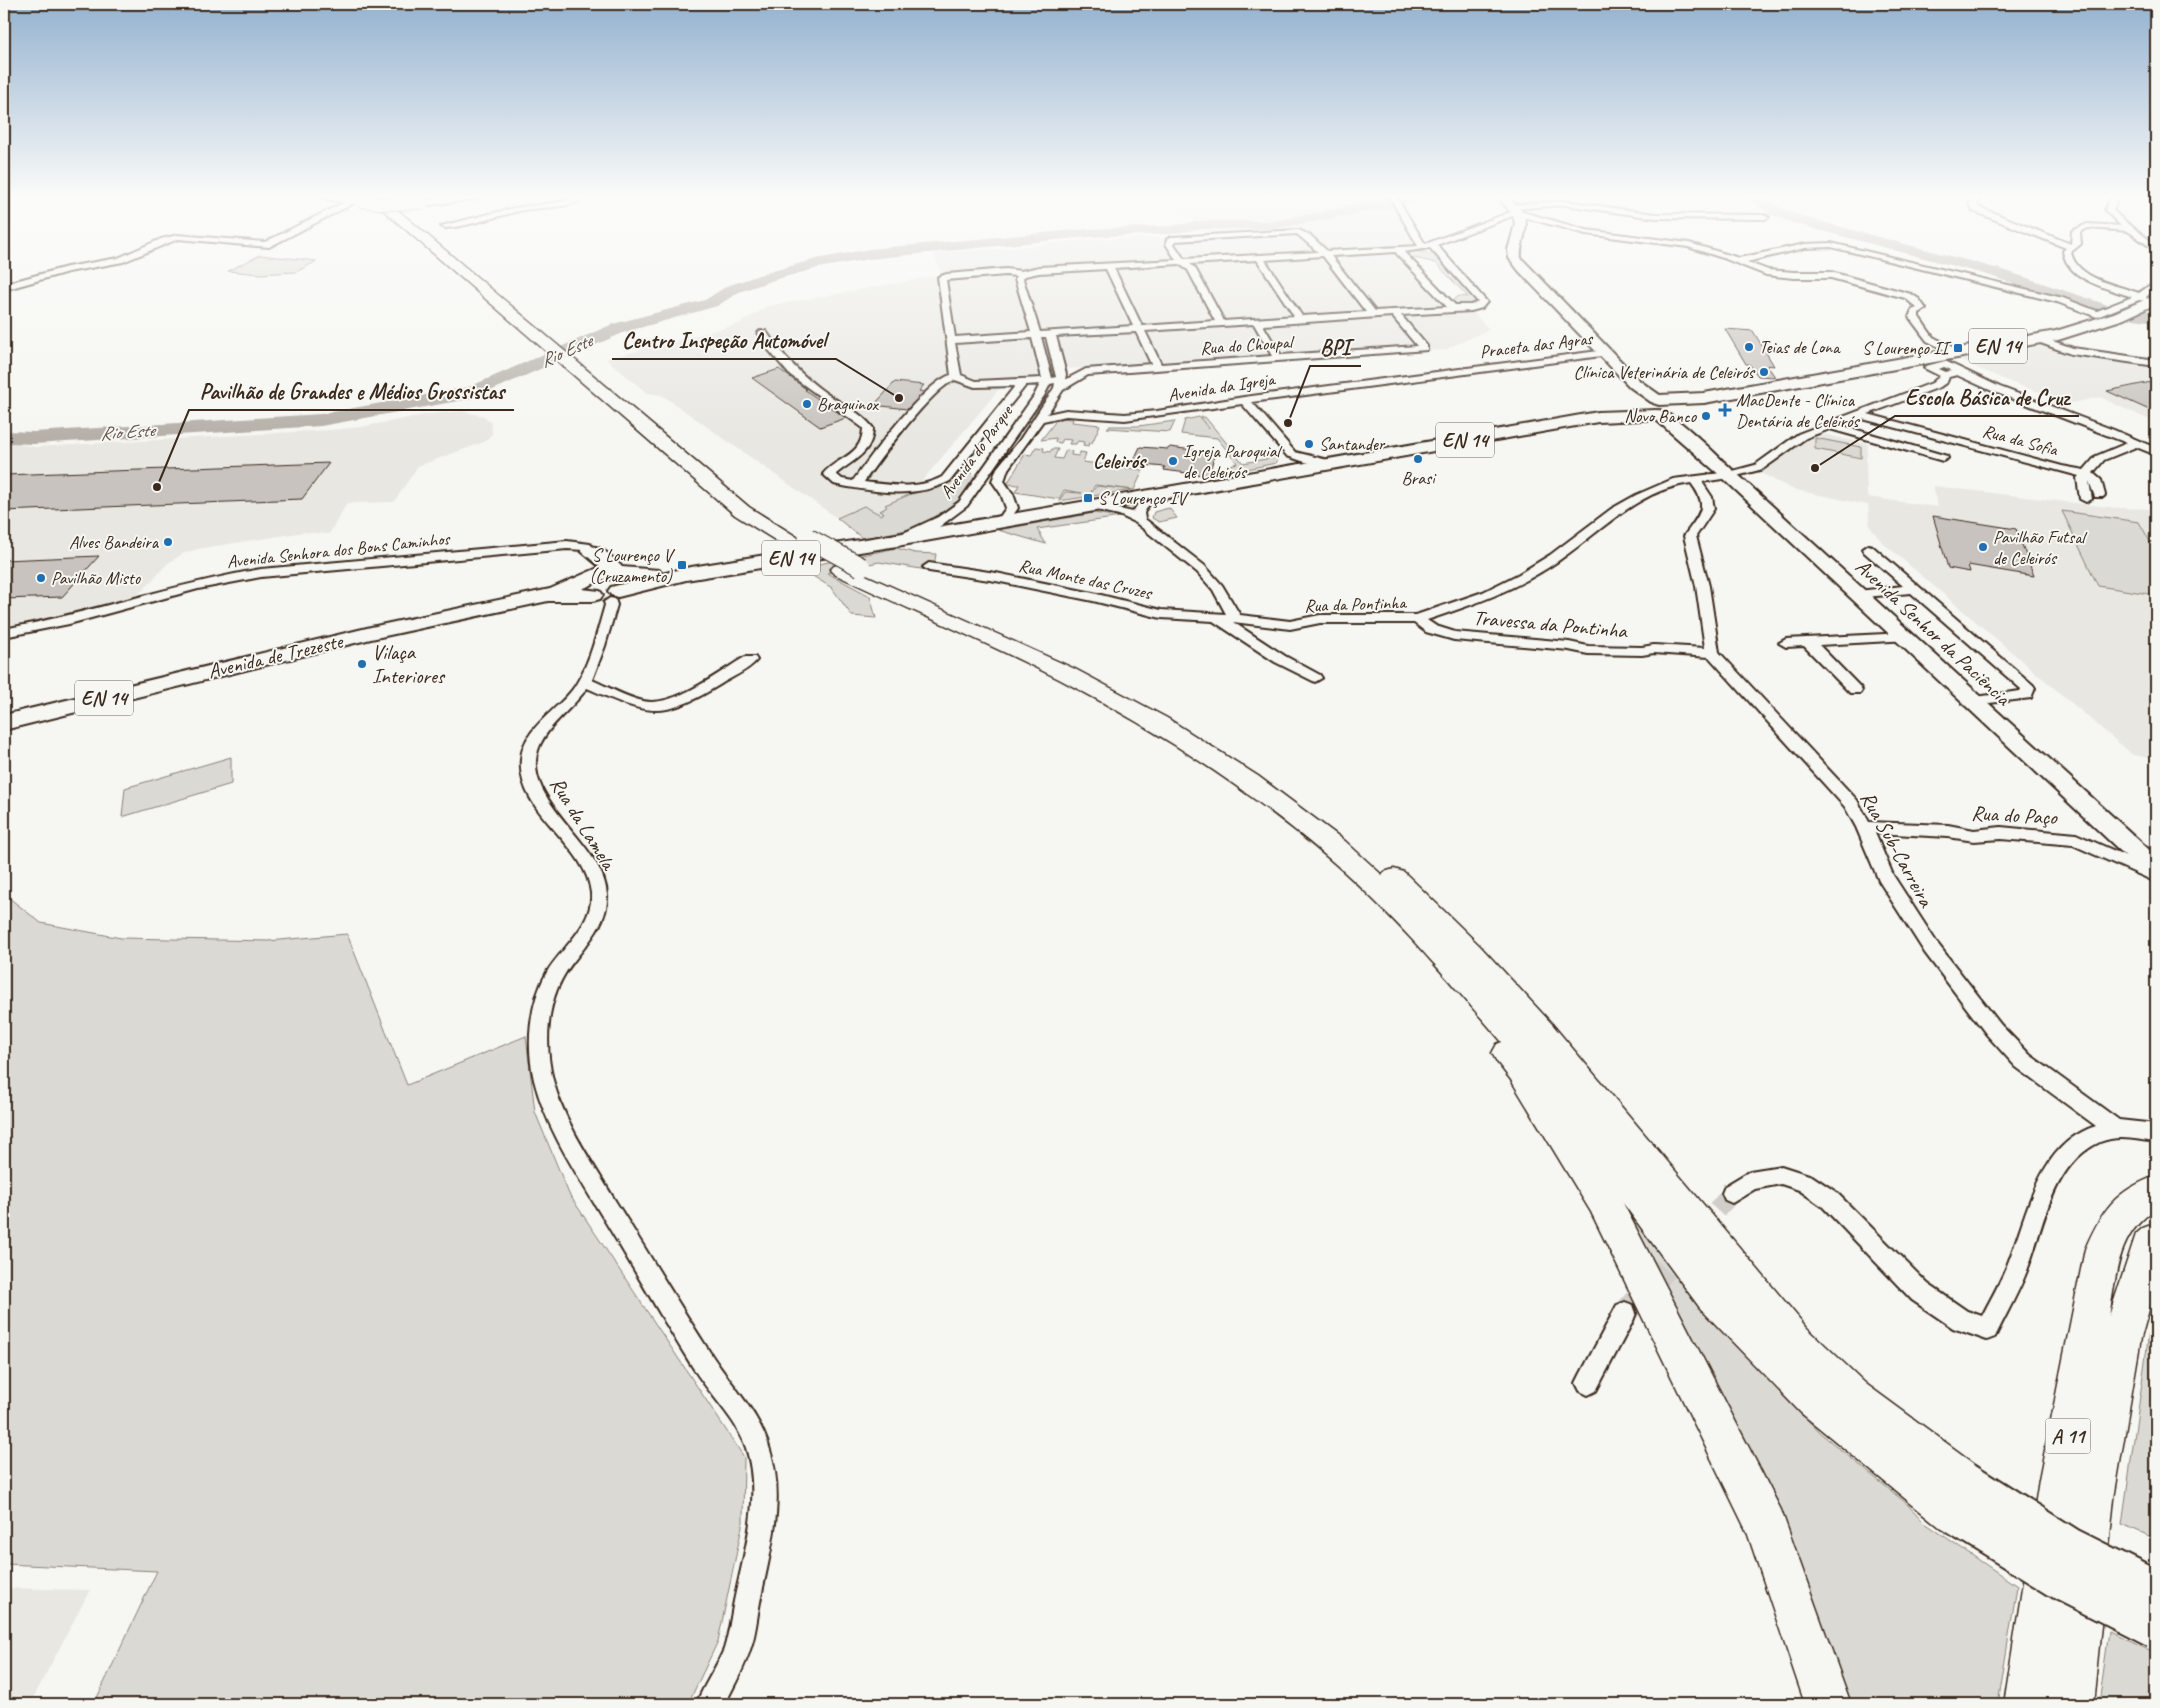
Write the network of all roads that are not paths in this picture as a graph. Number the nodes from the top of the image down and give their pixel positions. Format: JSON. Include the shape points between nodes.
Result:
{"nodes":[{"id":1,"x":46,"y":276,"type":"edge"},
{"id":2,"x":464,"y":276,"type":"edge"},
{"id":3,"x":478,"y":276,"type":"edge"},
{"id":4,"x":957,"y":276,"type":"edge"},
{"id":5,"x":1020,"y":276,"type":"edge"},
{"id":6,"x":1113,"y":276,"type":"edge"},
{"id":7,"x":1195,"y":276,"type":"edge"},
{"id":8,"x":1271,"y":276,"type":"edge"},
{"id":9,"x":1341,"y":276,"type":"edge"},
{"id":10,"x":1423,"y":276,"type":"edge"},
{"id":11,"x":1458,"y":276,"type":"edge"},
{"id":12,"x":1531,"y":276,"type":"edge"},
{"id":13,"x":1792,"y":276,"type":"edge"},
{"id":14,"x":1805,"y":276,"type":"edge"},
{"id":15,"x":1834,"y":276,"type":"edge"},
{"id":16,"x":1957,"y":276,"type":"edge"},
{"id":17,"x":2086,"y":276,"type":"edge"},
{"id":18,"x":2156,"y":284,"type":"edge"},
{"id":19,"x":4,"y":287,"type":"edge"},
{"id":20,"x":2148,"y":299,"type":"edge"},
{"id":21,"x":1460,"y":309,"type":"junction"},
{"id":22,"x":1394,"y":313,"type":"junction"},
{"id":23,"x":1372,"y":314,"type":"junction"},
{"id":24,"x":1300,"y":319,"type":"junction"},
{"id":25,"x":1261,"y":321,"type":"junction"},
{"id":26,"x":1221,"y":323,"type":"junction"},
{"id":27,"x":1137,"y":328,"type":"junction"},
{"id":28,"x":539,"y":332,"type":"junction"},
{"id":29,"x":1050,"y":333,"type":"junction"},
{"id":30,"x":763,"y":334,"type":"dead end"},
{"id":31,"x":1036,"y":334,"type":"junction"},
{"id":32,"x":2038,"y":339,"type":"junction"},
{"id":33,"x":951,"y":340,"type":"junction"},
{"id":34,"x":1606,"y":353,"type":"junction"},
{"id":35,"x":1957,"y":353,"type":"junction"},
{"id":36,"x":1279,"y":359,"type":"junction"},
{"id":37,"x":1931,"y":362,"type":"junction"},
{"id":38,"x":2156,"y":363,"type":"edge"},
{"id":39,"x":1158,"y":368,"type":"junction"},
{"id":40,"x":1470,"y":370,"type":"joint"},
{"id":41,"x":1958,"y":372,"type":"junction"},
{"id":42,"x":1945,"y":375,"type":"junction"},
{"id":43,"x":956,"y":377,"type":"junction"},
{"id":44,"x":1047,"y":380,"type":"junction"},
{"id":45,"x":1022,"y":383,"type":"junction"},
{"id":46,"x":1060,"y":384,"type":"junction"},
{"id":47,"x":1635,"y":384,"type":"junction"},
{"id":48,"x":1704,"y":398,"type":"junction"},
{"id":49,"x":1244,"y":400,"type":"junction"},
{"id":50,"x":1052,"y":401,"type":"junction"},
{"id":51,"x":1029,"y":409,"type":"junction"},
{"id":52,"x":1660,"y":409,"type":"junction"},
{"id":53,"x":1066,"y":413,"type":"junction"},
{"id":54,"x":1043,"y":414,"type":"junction"},
{"id":55,"x":1860,"y":415,"type":"junction"},
{"id":56,"x":1598,"y":417,"type":"junction"},
{"id":57,"x":1831,"y":426,"type":"junction"},
{"id":58,"x":2134,"y":444,"type":"junction"},
{"id":59,"x":2156,"y":452,"type":"edge"},
{"id":60,"x":1291,"y":454,"type":"junction"},
{"id":61,"x":1943,"y":458,"type":"dead end"},
{"id":62,"x":1332,"y":464,"type":"junction"},
{"id":63,"x":973,"y":468,"type":"junction"},
{"id":64,"x":1273,"y":474,"type":"junction"},
{"id":65,"x":2088,"y":474,"type":"junction"},
{"id":66,"x":1728,"y":475,"type":"junction"},
{"id":67,"x":1694,"y":479,"type":"junction"},
{"id":68,"x":856,"y":485,"type":"junction"},
{"id":69,"x":1155,"y":494,"type":"junction"},
{"id":70,"x":2099,"y":495,"type":"dead end"},
{"id":71,"x":2086,"y":499,"type":"dead end"},
{"id":72,"x":1092,"y":506,"type":"junction"},
{"id":73,"x":1140,"y":520,"type":"junction"},
{"id":74,"x":1002,"y":521,"type":"junction"},
{"id":75,"x":897,"y":540,"type":"junction"},
{"id":76,"x":1868,"y":549,"type":"dead end"},
{"id":77,"x":591,"y":551,"type":"joint"},
{"id":78,"x":929,"y":567,"type":"dead end"},
{"id":79,"x":851,"y":569,"type":"junction"},
{"id":80,"x":605,"y":586,"type":"junction"},
{"id":81,"x":1915,"y":589,"type":"junction"},
{"id":82,"x":1858,"y":595,"type":"junction"},
{"id":83,"x":1218,"y":618,"type":"junction"},
{"id":84,"x":1235,"y":618,"type":"junction"},
{"id":85,"x":1417,"y":620,"type":"junction"},
{"id":86,"x":4,"y":633,"type":"edge"},
{"id":87,"x":1904,"y":637,"type":"junction"},
{"id":88,"x":1808,"y":642,"type":"junction"},
{"id":89,"x":1786,"y":643,"type":"dead end"},
{"id":90,"x":1713,"y":653,"type":"junction"},
{"id":91,"x":750,"y":660,"type":"dead end"},
{"id":92,"x":1315,"y":678,"type":"dead end"},
{"id":93,"x":584,"y":682,"type":"junction"},
{"id":94,"x":1856,"y":690,"type":"dead end"},
{"id":95,"x":1973,"y":701,"type":"junction"},
{"id":96,"x":4,"y":723,"type":"edge"},
{"id":97,"x":1864,"y":827,"type":"junction"},
{"id":98,"x":2156,"y":870,"type":"edge"},
{"id":99,"x":2156,"y":876,"type":"edge"},
{"id":100,"x":1387,"y":896,"type":"junction"},
{"id":101,"x":2116,"y":1128,"type":"junction"},
{"id":102,"x":2156,"y":1133,"type":"edge"},
{"id":103,"x":2156,"y":1192,"type":"edge"},
{"id":104,"x":1732,"y":1193,"type":"tunnel mouth"},
{"id":105,"x":2156,"y":1240,"type":"edge"},
{"id":106,"x":1625,"y":1313,"type":"tunnel mouth"},
{"id":107,"x":1588,"y":1383,"type":"dead end"},
{"id":108,"x":1960,"y":1498,"type":"junction"},
{"id":109,"x":2156,"y":1592,"type":"edge"},
{"id":110,"x":2156,"y":1627,"type":"edge"},
{"id":111,"x":710,"y":1704,"type":"edge"},
{"id":112,"x":1828,"y":1704,"type":"edge"},
{"id":113,"x":2027,"y":1704,"type":"edge"},
{"id":114,"x":2070,"y":1704,"type":"edge"}],
"edges":[{"from":1,"to":19,"type":"street"},
{"from":2,"to":28,"type":"highway"},
{"from":3,"to":28,"type":"highway"},
{"from":4,"to":33,"type":"street","via":[[941,279]]},
{"from":5,"to":31,"type":"street"},
{"from":6,"to":27,"type":"street"},
{"from":7,"to":26,"type":"street"},
{"from":8,"to":24,"type":"street"},
{"from":9,"to":23,"type":"street"},
{"from":10,"to":21,"type":"street","via":[[1446,301]]},
{"from":11,"to":21,"type":"street","via":[[1483,302],[1479,307]]},
{"from":12,"to":34,"type":"street"},
{"from":13,"to":14,"type":"street"},
{"from":15,"to":35,"type":"street","via":[[1916,301],[1922,309],[1915,312],[1914,317],[1930,339]]},
{"from":16,"to":20,"type":"street","via":[[2038,294],[2097,314]]},
{"from":17,"to":20,"type":"street"},
{"from":18,"to":20,"type":"street"},
{"from":20,"to":32,"type":"main road","number":"EN 14","via":[[2119,316],[2079,330]]},
{"from":21,"to":22,"type":"street"},
{"from":22,"to":23,"type":"street"},
{"from":22,"to":36,"type":"street","name":"Rua do Choupal","via":[[1424,348]]},
{"from":23,"to":24,"type":"street"},
{"from":24,"to":25,"type":"street"},
{"from":25,"to":26,"type":"street"},
{"from":25,"to":36,"type":"street","via":[[1258,325]]},
{"from":26,"to":27,"type":"street"},
{"from":27,"to":29,"type":"street"},
{"from":27,"to":39,"type":"street"},
{"from":28,"to":79,"type":"highway","via":[[742,510]]},
{"from":29,"to":31,"type":"street"},
{"from":29,"to":46,"type":"street"},
{"from":30,"to":68,"type":"street","via":[[768,345],[813,389],[868,428],[868,442],[861,451],[829,474],[838,482]]},
{"from":31,"to":33,"type":"street"},
{"from":31,"to":44,"type":"street"},
{"from":32,"to":35,"type":"main road","number":"EN 14"},
{"from":32,"to":38,"type":"street","via":[[2071,351]]},
{"from":33,"to":43,"type":"street"},
{"from":34,"to":40,"type":"street","name":"Praceta das Agras"},
{"from":34,"to":47,"type":"street"},
{"from":35,"to":37,"type":"main road","number":"EN 14"},
{"from":36,"to":39,"type":"street","name":"Rua do Choupal"},
{"from":37,"to":41,"type":"street","via":[[1951,365],[1961,370]]},
{"from":37,"to":42,"type":"street","via":[[1929,368]]},
{"from":37,"to":48,"type":"main road","number":"EN 14"},
{"from":39,"to":46,"type":"street","name":"Rua do Choupal","via":[[1086,372]]},
{"from":40,"to":49,"type":"street","name":"Avenida da Igreja"},
{"from":41,"to":42,"type":"street"},
{"from":41,"to":58,"type":"street"},
{"from":42,"to":55,"type":"street","name":"Rua da Pontinha","via":[[1936,386]]},
{"from":43,"to":45,"type":"street","via":[[975,384]]},
{"from":43,"to":68,"type":"street","via":[[945,380],[933,390],[876,456]]},
{"from":44,"to":45,"type":"street"},
{"from":44,"to":46,"type":"street"},
{"from":44,"to":51,"type":"street","name":"Avenida do Parque"},
{"from":45,"to":63,"type":"street"},
{"from":46,"to":50,"type":"street","name":"Avenida do Parque"},
{"from":47,"to":48,"type":"street"},
{"from":47,"to":52,"type":"street","via":[[1634,388]]},
{"from":48,"to":52,"type":"main road","number":"EN 14","via":[[1687,405]]},
{"from":49,"to":53,"type":"street","name":"Avenida da Igreja","via":[[1125,417]]},
{"from":49,"to":60,"type":"street"},
{"from":50,"to":53,"type":"street"},
{"from":50,"to":54,"type":"street","name":"Avenida do Parque"},
{"from":51,"to":54,"type":"street","name":"Avenida do Parque"},
{"from":51,"to":63,"type":"street","name":"Avenida do Parque"},
{"from":52,"to":56,"type":"main road","number":"EN 14"},
{"from":52,"to":56,"type":"street","via":[[1639,419]]},
{"from":52,"to":66,"type":"street","name":"Avenida Senhor da Paciência"},
{"from":53,"to":54,"type":"street","name":"Avenida da Igreja"},
{"from":54,"to":74,"type":"street","name":"Avenida do Parque","via":[[1002,468],[998,482],[1012,508]]},
{"from":55,"to":57,"type":"street","name":"Rua da Pontinha"},
{"from":55,"to":65,"type":"street","name":"Rua da Sofia"},
{"from":56,"to":62,"type":"main road","number":"EN 14"},
{"from":57,"to":61,"type":"street"},
{"from":57,"to":66,"type":"street","name":"Rua da Pontinha","via":[[1802,436],[1759,467]]},
{"from":58,"to":59,"type":"street"},
{"from":58,"to":65,"type":"street","via":[[2100,458]]},
{"from":60,"to":62,"type":"street"},
{"from":60,"to":64,"type":"street","via":[[1284,467]]},
{"from":62,"to":64,"type":"main road","number":"EN 14"},
{"from":63,"to":68,"type":"street","via":[[938,484],[903,489]]},
{"from":63,"to":75,"type":"street","name":"Avenida do Parque","via":[[963,504],[950,516]]},
{"from":64,"to":69,"type":"main road","number":"EN 14"},
{"from":65,"to":70,"type":"street","via":[[2095,480]]},
{"from":65,"to":71,"type":"street","via":[[2083,478]]},
{"from":66,"to":67,"type":"street","name":"Rua da Pontinha"},
{"from":66,"to":82,"type":"street","name":"Avenida Senhor da Paciência"},
{"from":67,"to":85,"type":"street","name":"Rua da Pontinha","via":[[1677,481],[1614,511],[1524,577],[1488,595]]},
{"from":67,"to":90,"type":"street","name":"Rua Sub-Carreira","via":[[1701,487],[1709,511],[1690,536],[1699,566],[1708,639]]},
{"from":69,"to":72,"type":"main road","number":"EN 14"},
{"from":69,"to":73,"type":"street","via":[[1143,504],[1138,513]]},
{"from":72,"to":73,"type":"street","via":[[1122,512]]},
{"from":72,"to":74,"type":"main road","number":"EN 14"},
{"from":73,"to":84,"type":"street","via":[[1201,569],[1218,588]]},
{"from":74,"to":75,"type":"main road","number":"EN 14"},
{"from":75,"to":80,"type":"main road","number":"EN 14"},
{"from":76,"to":81,"type":"street"},
{"from":77,"to":80,"type":"main road"},
{"from":77,"to":86,"type":"street","name":"Avenida Senhora dos Bons Caminhos","via":[[586,547],[567,545],[223,578],[95,613]]},
{"from":78,"to":83,"type":"street","name":"Rua Monte das Cruzes","via":[[1093,597],[1161,614]]},
{"from":79,"to":100,"type":"highway","via":[[1068,674],[1158,724],[1249,782],[1293,815]]},
{"from":79,"to":108,"type":"highway","via":[[1081,664],[1184,719],[1314,809],[1429,912],[1541,1033],[1791,1337],[1836,1384],[1892,1430]]},
{"from":80,"to":93,"type":"street","name":"Rua da Lamela","via":[[611,604]]},
{"from":80,"to":96,"type":"main road","name":"Avenida de Trezeste","number":"EN 14","via":[[548,595],[315,646]]},
{"from":81,"to":82,"type":"street"},
{"from":81,"to":95,"type":"street","via":[[2028,688],[2026,695]]},
{"from":82,"to":87,"type":"street","name":"Avenida Senhor da Paciência"},
{"from":83,"to":84,"type":"street","name":"Rua Monte das Cruzes"},
{"from":83,"to":92,"type":"street"},
{"from":84,"to":85,"type":"street","name":"Rua da Pontinha","via":[[1290,625],[1320,619]]},
{"from":85,"to":90,"type":"street","name":"Travessa da Pontinha","via":[[1431,629],[1454,636],[1588,650],[1654,649]]},
{"from":87,"to":88,"type":"street"},
{"from":87,"to":95,"type":"street","name":"Avenida Senhor da Paciência"},
{"from":88,"to":89,"type":"street"},
{"from":88,"to":94,"type":"street"},
{"from":90,"to":97,"type":"street","name":"Rua Sub-Carreira","via":[[1850,804]]},
{"from":91,"to":93,"type":"street","via":[[682,700],[657,707],[642,705]]},
{"from":93,"to":111,"type":"street","name":"Rua da Lamela","via":[[542,731],[532,746],[528,761],[532,782],[547,810],[591,868],[599,896],[594,919],[553,978],[542,1016],[538,1052],[550,1100],[592,1182],[758,1448],[764,1512],[759,1553],[737,1648]]},
{"from":95,"to":98,"type":"street","name":"Avenida Senhor da Paciência"},
{"from":97,"to":99,"type":"street","name":"Rua do Paço","via":[[2076,840]]},
{"from":97,"to":101,"type":"street","name":"Rua Sub-Carreira","via":[[1885,877],[1930,948],[1994,1030],[2023,1061]]},
{"from":100,"to":108,"type":"highway","via":[[1460,972],[1536,1059],[1713,1295],[1815,1400]]},
{"from":100,"to":112,"type":"highway","via":[[1401,926],[1522,1070],[1602,1200],[1766,1525]]},
{"from":101,"to":102,"type":"street"},
{"from":101,"to":104,"type":"street","via":[[2086,1139],[2062,1159],[2036,1206],[2019,1262],[1987,1329],[1961,1320],[1920,1292],[1829,1199],[1805,1183],[1774,1176],[1750,1180]]},
{"from":103,"to":113,"type":"highway","number":"A 11","via":[[2143,1196],[2116,1222],[2103,1249],[2060,1480]]},
{"from":105,"to":114,"type":"highway","via":[[2149,1246],[2120,1347],[2092,1498]]},
{"from":106,"to":107,"type":"street"},
{"from":108,"to":109,"type":"highway","bridge":true},
{"from":108,"to":110,"type":"highway","bridge":true,"via":[[2067,1582]]}]}
